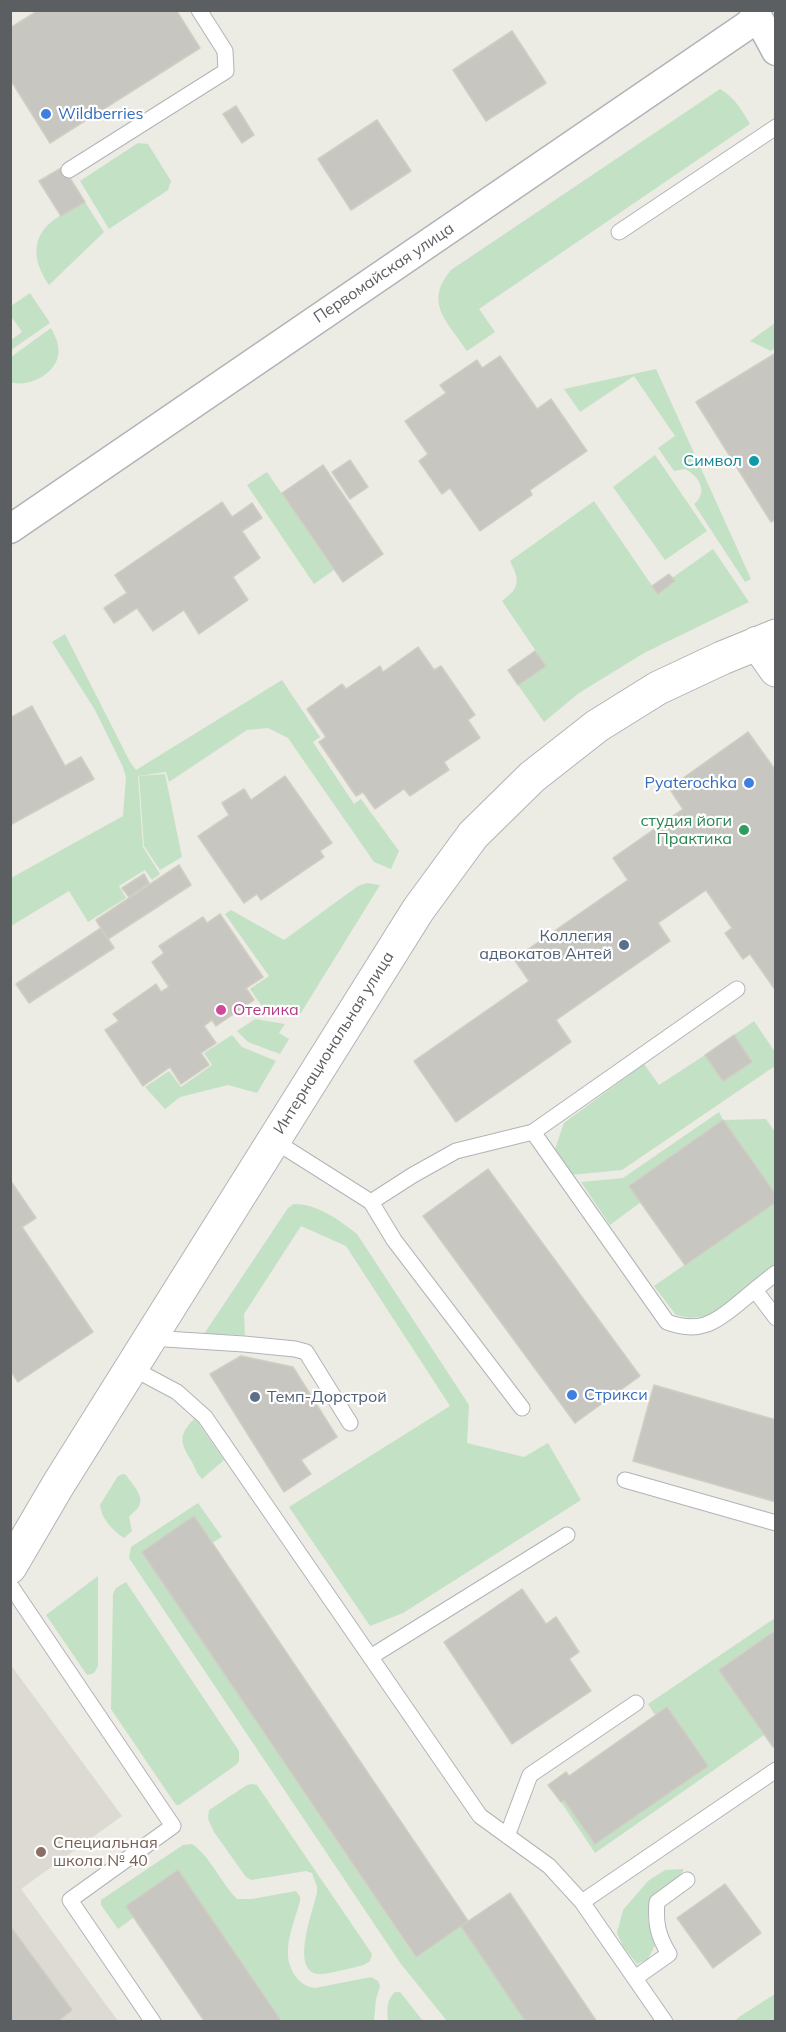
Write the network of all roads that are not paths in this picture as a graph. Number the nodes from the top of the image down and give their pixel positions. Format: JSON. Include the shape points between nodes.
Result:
{"nodes":[{"id":1,"x":199,"y":10,"type":"edge"},
{"id":2,"x":756,"y":14,"type":"edge"},
{"id":3,"x":776,"y":51,"type":"edge"},
{"id":4,"x":776,"y":127,"type":"edge"},
{"id":5,"x":69,"y":170,"type":"dead end"},
{"id":6,"x":619,"y":232,"type":"dead end"},
{"id":7,"x":10,"y":529,"type":"edge"},
{"id":8,"x":766,"y":640,"type":"edge"},
{"id":9,"x":776,"y":670,"type":"edge"},
{"id":10,"x":737,"y":989,"type":"dead end"},
{"id":11,"x":533,"y":1132,"type":"junction"},
{"id":12,"x":273,"y":1140,"type":"junction"},
{"id":13,"x":371,"y":1202,"type":"junction"},
{"id":14,"x":776,"y":1273,"type":"edge"},
{"id":15,"x":755,"y":1290,"type":"junction"},
{"id":16,"x":776,"y":1318,"type":"edge"},
{"id":17,"x":150,"y":1338,"type":"junction"},
{"id":18,"x":132,"y":1368,"type":"junction"},
{"id":19,"x":522,"y":1408,"type":"dead end"},
{"id":20,"x":350,"y":1423,"type":"dead end"},
{"id":21,"x":625,"y":1480,"type":"dead end"},
{"id":22,"x":776,"y":1523,"type":"edge"},
{"id":23,"x":567,"y":1536,"type":"dead end"},
{"id":24,"x":11,"y":1570,"type":"edge"},
{"id":25,"x":372,"y":1656,"type":"junction"},
{"id":26,"x":636,"y":1703,"type":"dead end"},
{"id":27,"x":776,"y":1770,"type":"edge"},
{"id":28,"x":507,"y":1836,"type":"junction"},
{"id":29,"x":687,"y":1880,"type":"dead end"},
{"id":30,"x":582,"y":1902,"type":"junction"},
{"id":31,"x":634,"y":1978,"type":"junction"},
{"id":32,"x":153,"y":2022,"type":"edge"},
{"id":33,"x":665,"y":2022,"type":"edge"}],
"edges":[{"from":1,"to":5,"type":"lane","via":[[225,51],[226,71]]},
{"from":2,"to":3,"type":"street"},
{"from":2,"to":7,"type":"street","name":"Первомайская улица"},
{"from":4,"to":6,"type":"lane"},
{"from":8,"to":9,"type":"street"},
{"from":8,"to":12,"type":"street","name":"Интернациональная улица","via":[[658,688],[597,726],[532,777],[473,835],[418,910]]},
{"from":10,"to":11,"type":"lane"},
{"from":11,"to":13,"type":"lane","via":[[456,1151]]},
{"from":11,"to":15,"type":"lane","via":[[667,1322],[681,1328],[716,1321]]},
{"from":12,"to":13,"type":"lane"},
{"from":12,"to":17,"type":"street","name":"Интернациональная улица"},
{"from":13,"to":19,"type":"lane","via":[[394,1240]]},
{"from":14,"to":15,"type":"lane"},
{"from":15,"to":16,"type":"lane"},
{"from":17,"to":18,"type":"street","name":"Интернациональная улица"},
{"from":17,"to":20,"type":"lane","via":[[306,1352]]},
{"from":18,"to":24,"type":"street","name":"Интернациональная улица","via":[[58,1485]]},
{"from":18,"to":25,"type":"lane","via":[[177,1392],[205,1417]]},
{"from":21,"to":22,"type":"lane"},
{"from":23,"to":25,"type":"lane"},
{"from":24,"to":32,"type":"lane","via":[[172,1826],[70,1900]]},
{"from":25,"to":28,"type":"lane","via":[[480,1816]]},
{"from":26,"to":28,"type":"lane","via":[[530,1775]]},
{"from":27,"to":30,"type":"lane"},
{"from":28,"to":30,"type":"lane","via":[[549,1866]]},
{"from":29,"to":31,"type":"lane","via":[[657,1902],[660,1939],[669,1954]]},
{"from":30,"to":31,"type":"lane"},
{"from":31,"to":33,"type":"lane"}]}
